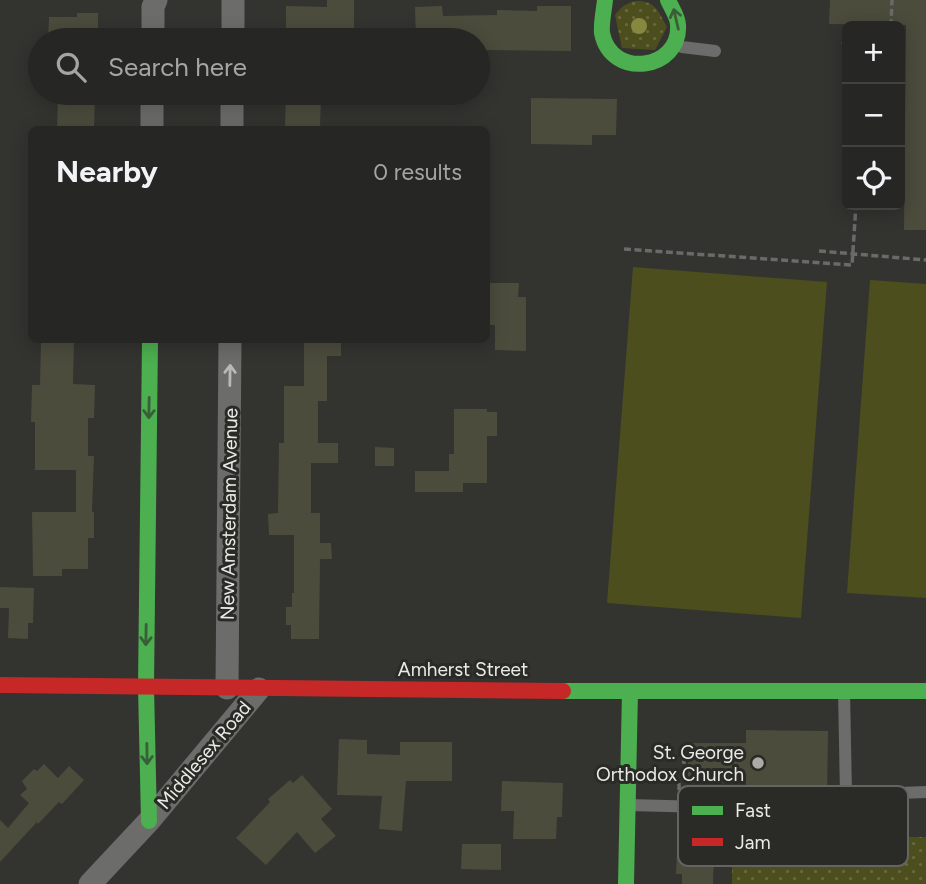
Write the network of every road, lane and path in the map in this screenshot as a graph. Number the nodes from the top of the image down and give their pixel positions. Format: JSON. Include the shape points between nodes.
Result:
{"nodes":[{"id":1,"x":156,"y":0,"type":"edge"},
{"id":2,"x":233,"y":0,"type":"edge"},
{"id":3,"x":605,"y":0,"type":"edge"},
{"id":4,"x":668,"y":0,"type":"edge"},
{"id":5,"x":892,"y":0,"type":"edge"},
{"id":6,"x":891,"y":21,"type":"edge"},
{"id":7,"x":153,"y":28,"type":"edge"},
{"id":8,"x":233,"y":28,"type":"edge"},
{"id":9,"x":675,"y":44,"type":"junction"},
{"id":10,"x":715,"y":51,"type":"dead end"},
{"id":11,"x":152,"y":105,"type":"edge"},
{"id":12,"x":232,"y":105,"type":"edge"},
{"id":13,"x":152,"y":126,"type":"edge"},
{"id":14,"x":232,"y":126,"type":"edge"},
{"id":15,"x":856,"y":210,"type":"edge"},
{"id":16,"x":624,"y":249,"type":"dead end"},
{"id":17,"x":819,"y":251,"type":"dead end"},
{"id":18,"x":853,"y":254,"type":"junction"},
{"id":19,"x":926,"y":260,"type":"edge"},
{"id":20,"x":150,"y":343,"type":"edge"},
{"id":21,"x":230,"y":343,"type":"edge"},
{"id":22,"x":0,"y":685,"type":"edge"},
{"id":23,"x":145,"y":686,"type":"junction"},
{"id":24,"x":227,"y":688,"type":"junction"},
{"id":25,"x":259,"y":688,"type":"junction"},
{"id":26,"x":844,"y":690,"type":"junction"},
{"id":27,"x":630,"y":691,"type":"junction"},
{"id":28,"x":926,"y":691,"type":"edge"},
{"id":29,"x":846,"y":786,"type":"edge"},
{"id":30,"x":926,"y":792,"type":"edge"},
{"id":31,"x":908,"y":793,"type":"edge"},
{"id":32,"x":628,"y":805,"type":"junction"},
{"id":33,"x":678,"y":806,"type":"edge"},
{"id":34,"x":149,"y":821,"type":"junction"},
{"id":35,"x":90,"y":884,"type":"edge"},
{"id":36,"x":626,"y":884,"type":"edge"}],
"edges":[{"from":1,"to":7,"type":"street"},
{"from":2,"to":8,"type":"street"},
{"from":3,"to":9,"type":"street","via":[[603,40],[616,57],[648,65],[659,61]]},
{"from":9,"to":4,"type":"street","one_way":true,"via":[[678,20]]},
{"from":5,"to":6,"type":"path"},
{"from":9,"to":10,"type":"lane"},
{"from":11,"to":13,"type":"street"},
{"from":12,"to":14,"type":"street"},
{"from":15,"to":18,"type":"path"},
{"from":16,"to":18,"type":"path","via":[[852,265]]},
{"from":17,"to":18,"type":"path"},
{"from":18,"to":19,"type":"path"},
{"from":20,"to":23,"type":"street","one_way":true},
{"from":24,"to":21,"type":"street","name":"New Amsterdam Avenue","one_way":true},
{"from":22,"to":23,"type":"street","name":"Amherst Street"},
{"from":23,"to":24,"type":"street","name":"Amherst Street"},
{"from":23,"to":34,"type":"street","name":"Middlesex Road","one_way":true},
{"from":24,"to":25,"type":"street","name":"Amherst Street"},
{"from":25,"to":27,"type":"street","name":"Amherst Street"},
{"from":25,"to":34,"type":"street","name":"Middlesex Road"},
{"from":26,"to":27,"type":"street","name":"Amherst Street"},
{"from":26,"to":28,"type":"street","name":"Amherst Street"},
{"from":26,"to":29,"type":"lane"},
{"from":27,"to":32,"type":"street"},
{"from":30,"to":31,"type":"lane"},
{"from":32,"to":33,"type":"lane"},
{"from":32,"to":36,"type":"street"},
{"from":34,"to":35,"type":"street","name":"Middlesex Road"}]}
